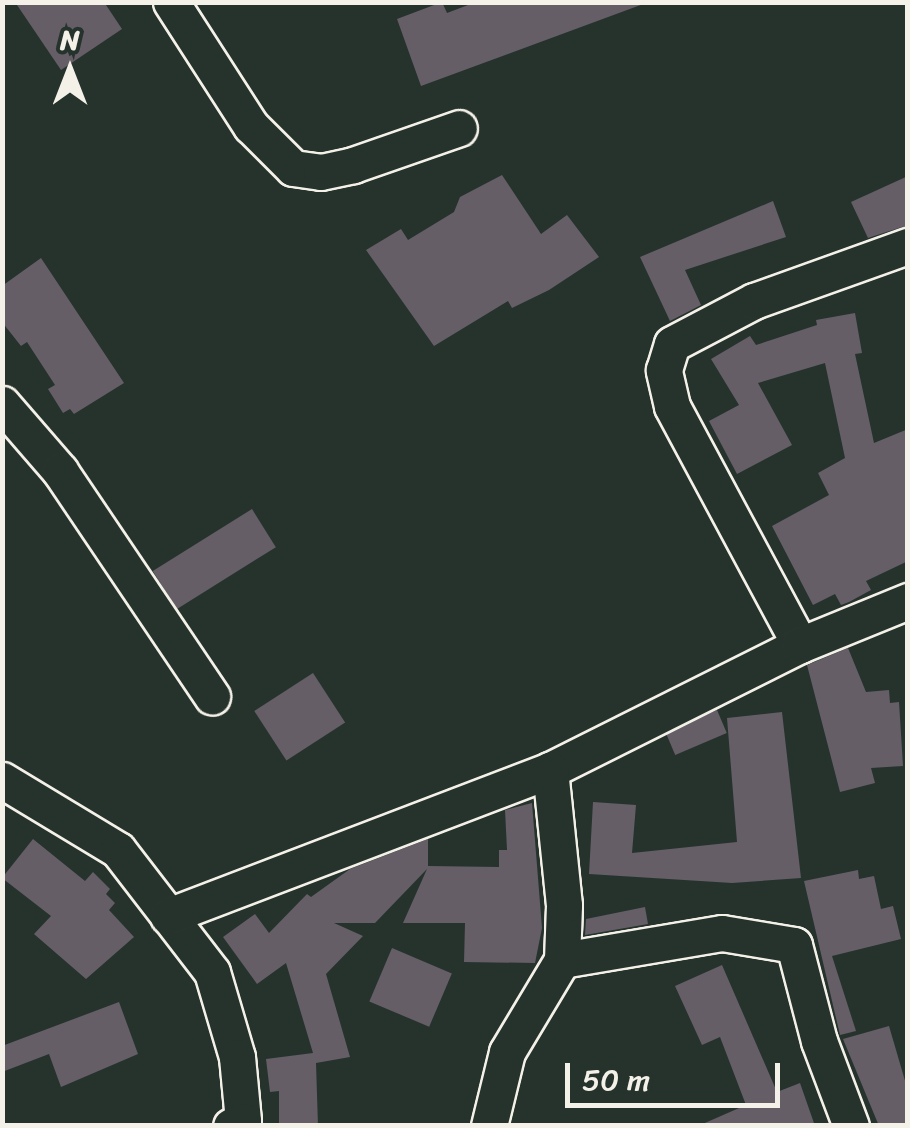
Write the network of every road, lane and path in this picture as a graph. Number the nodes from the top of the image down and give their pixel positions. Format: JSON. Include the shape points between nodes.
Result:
{"nodes":[{"id":1,"x":171,"y":2,"type":"edge"},
{"id":2,"x":459,"y":128,"type":"dead end"},
{"id":3,"x":908,"y":246,"type":"edge"},
{"id":4,"x":2,"y":404,"type":"edge"},
{"id":5,"x":908,"y":602,"type":"edge"},
{"id":6,"x":800,"y":645,"type":"junction"},
{"id":7,"x":212,"y":696,"type":"dead end"},
{"id":8,"x":550,"y":770,"type":"junction"},
{"id":9,"x":2,"y":780,"type":"edge"},
{"id":10,"x":168,"y":916,"type":"junction"},
{"id":11,"x":562,"y":960,"type":"junction"},
{"id":12,"x":231,"y":1126,"type":"edge"},
{"id":13,"x":489,"y":1126,"type":"edge"},
{"id":14,"x":850,"y":1126,"type":"edge"}],
"edges":[{"from":1,"to":2,"type":"street","via":[[252,126],[293,168],[321,172],[353,165]]},
{"from":3,"to":6,"type":"street","via":[[754,301],[672,344],[664,370],[672,406]]},
{"from":4,"to":7,"type":"street","via":[[60,471]]},
{"from":5,"to":6,"type":"street"},
{"from":6,"to":8,"type":"street"},
{"from":8,"to":10,"type":"street"},
{"from":8,"to":11,"type":"street","via":[[564,905]]},
{"from":9,"to":10,"type":"street","via":[[118,850]]},
{"from":10,"to":12,"type":"street","via":[[212,972],[237,1057],[243,1121]]},
{"from":11,"to":13,"type":"street","via":[[506,1052]]},
{"from":11,"to":14,"type":"street","via":[[722,933],[794,944]]}]}
